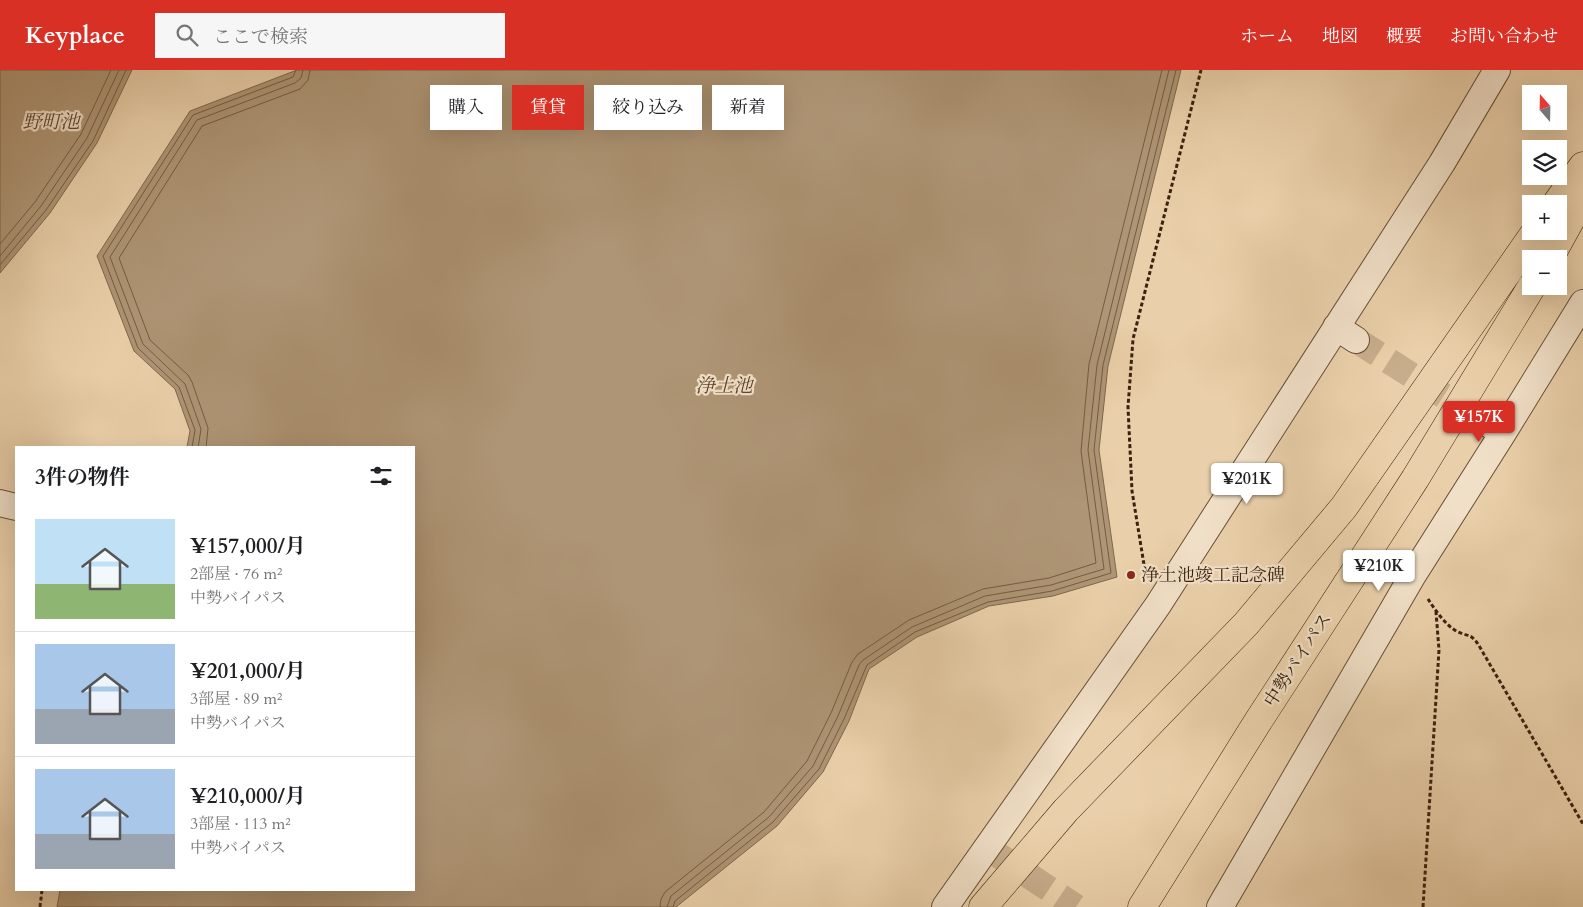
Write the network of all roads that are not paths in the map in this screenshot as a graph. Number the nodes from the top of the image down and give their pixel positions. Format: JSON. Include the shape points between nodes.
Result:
{"nodes":[{"id":1,"x":1497,"y":70,"type":"edge"},
{"id":2,"x":1583,"y":166,"type":"edge"},
{"id":3,"x":1562,"y":195,"type":"edge"},
{"id":4,"x":1583,"y":198,"type":"edge"},
{"id":5,"x":1530,"y":240,"type":"edge"},
{"id":6,"x":1554,"y":250,"type":"edge"},
{"id":7,"x":1527,"y":295,"type":"edge"},
{"id":8,"x":1583,"y":303,"type":"edge"},
{"id":9,"x":1477,"y":417,"type":"tunnel mouth"},
{"id":10,"x":1504,"y":433,"type":"junction"},
{"id":11,"x":0,"y":503,"type":"edge"},
{"id":12,"x":15,"y":507,"type":"edge"},
{"id":13,"x":945,"y":907,"type":"edge"},
{"id":14,"x":983,"y":907,"type":"edge"},
{"id":15,"x":1142,"y":907,"type":"edge"},
{"id":16,"x":1220,"y":907,"type":"edge"}],
"edges":[{"from":1,"to":13,"type":"street","via":[[1346,334],[991,851]]},
{"from":2,"to":3,"type":"highway"},
{"from":4,"to":6,"type":"highway"},
{"from":5,"to":14,"type":"highway","via":[[1344,507],[1246,624],[1066,810]]},
{"from":7,"to":15,"type":"highway","name":"中勢バイパス","via":[[1415,479]]},
{"from":8,"to":10,"type":"street"},
{"from":9,"to":10,"type":"street"},
{"from":10,"to":16,"type":"street","via":[[1413,575]]},
{"from":11,"to":12,"type":"street"}]}
